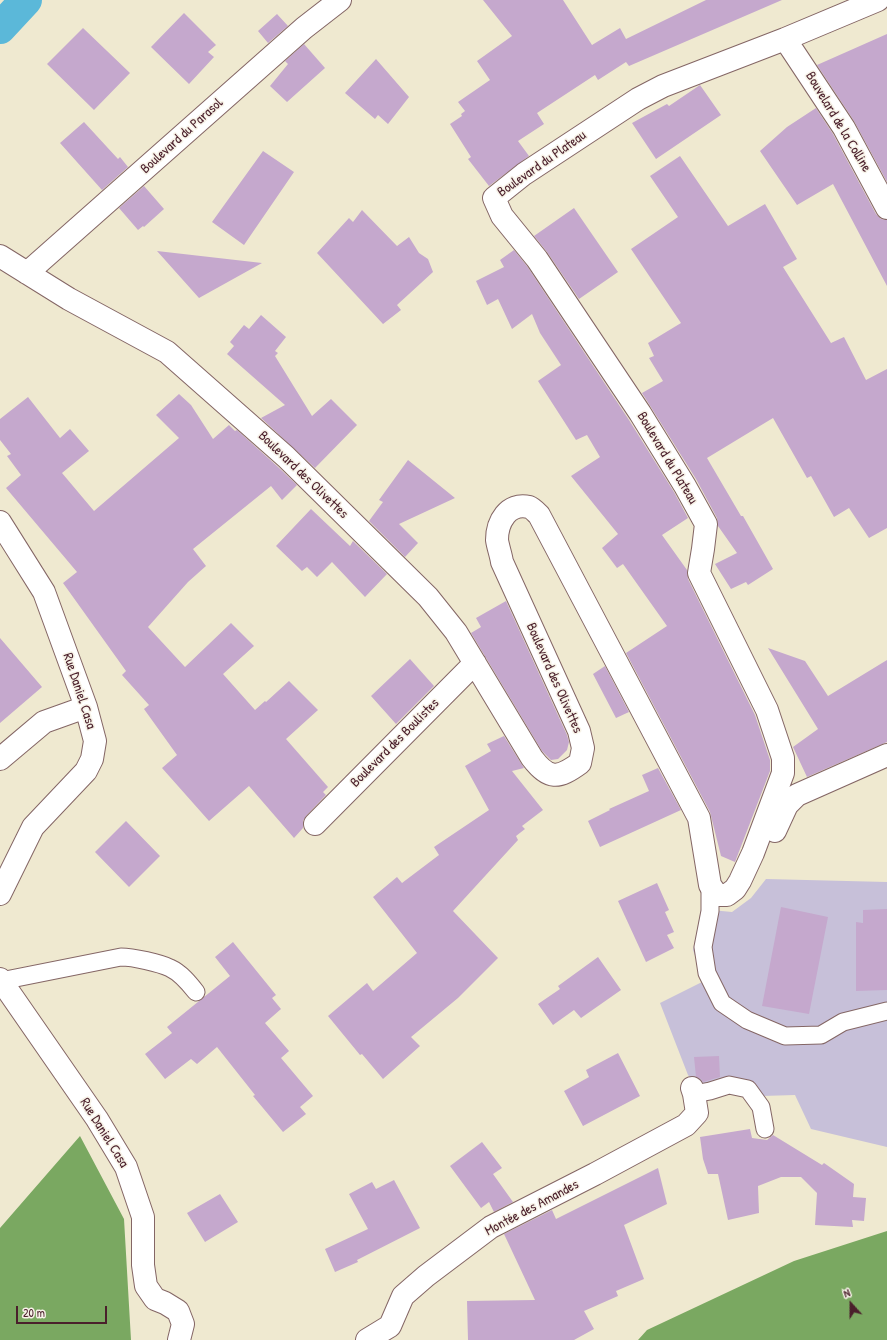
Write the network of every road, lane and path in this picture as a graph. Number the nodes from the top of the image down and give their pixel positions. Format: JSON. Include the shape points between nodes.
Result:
{"nodes":[{"id":1,"x":340,"y":0,"type":"edge"},
{"id":2,"x":878,"y":0,"type":"edge"},
{"id":3,"x":785,"y":39,"type":"junction"},
{"id":4,"x":887,"y":208,"type":"edge"},
{"id":5,"x":0,"y":256,"type":"edge"},
{"id":6,"x":27,"y":273,"type":"junction"},
{"id":7,"x":0,"y":522,"type":"edge"},
{"id":8,"x":475,"y":663,"type":"junction"},
{"id":9,"x":86,"y":707,"type":"junction"},
{"id":10,"x":887,"y":755,"type":"edge"},
{"id":11,"x":0,"y":759,"type":"edge"},
{"id":12,"x":315,"y":824,"type":"dead end"},
{"id":13,"x":753,"y":853,"type":"junction"},
{"id":14,"x":710,"y":885,"type":"junction"},
{"id":15,"x":0,"y":894,"type":"edge"},
{"id":16,"x":0,"y":980,"type":"edge"},
{"id":17,"x":196,"y":992,"type":"dead end"},
{"id":18,"x":887,"y":1011,"type":"edge"},
{"id":19,"x":693,"y":1091,"type":"joint"},
{"id":20,"x":765,"y":1128,"type":"dead end"},
{"id":21,"x":179,"y":1340,"type":"edge"},
{"id":22,"x":367,"y":1340,"type":"edge"}],
"edges":[{"from":1,"to":6,"type":"street","name":"Boulevard du Parasol","via":[[304,28]]},
{"from":2,"to":3,"type":"street","name":"Boulevard du Plateau"},
{"from":3,"to":4,"type":"street","name":"Bouvelard de la Colline","via":[[844,128]]},
{"from":3,"to":13,"type":"street","name":"Boulevard du Plateau","via":[[663,86],[638,99],[524,174],[494,198],[502,216],[537,259],[640,413],[706,524],[699,573],[767,710],[783,758],[783,772]]},
{"from":5,"to":6,"type":"street","name":"Boulevard des Olivettes"},
{"from":6,"to":8,"type":"street","name":"Boulevard des Olivettes","via":[[69,299],[167,352],[286,457],[428,597],[456,632]]},
{"from":7,"to":9,"type":"street","name":"Rue Daniel Casa","via":[[44,592]]},
{"from":8,"to":12,"type":"street","name":"Boulevard des Boulistes"},
{"from":8,"to":14,"type":"street","name":"Boulevard des Olivettes","via":[[541,770],[551,775],[567,772],[580,763],[583,748],[579,731],[502,562],[497,541],[498,528],[510,509],[516,506],[530,507],[539,515],[549,532],[699,818]]},
{"from":9,"to":11,"type":"street","via":[[44,722]]},
{"from":9,"to":15,"type":"street","name":"Rue Daniel Casa","via":[[95,741],[92,760],[86,771],[33,827]]},
{"from":10,"to":13,"type":"street","via":[[797,795],[787,805],[774,833]]},
{"from":13,"to":14,"type":"street","via":[[735,889],[727,895],[717,894]]},
{"from":14,"to":18,"type":"lane","via":[[710,911],[703,948],[707,973],[722,1003],[747,1020],[785,1036],[822,1035],[842,1022]]},
{"from":16,"to":17,"type":"lane","via":[[131,957],[171,968]]},
{"from":16,"to":21,"type":"street","name":"Rue Daniel Casa","via":[[97,1119],[126,1167],[143,1217],[143,1265],[146,1286],[155,1299],[178,1311],[183,1324]]},
{"from":19,"to":20,"type":"lane","via":[[710,1091],[729,1085],[748,1089],[762,1107]]},
{"from":19,"to":22,"type":"street","name":"Montée des Amandes","via":[[697,1113],[686,1125],[491,1227],[403,1296],[390,1326]]}]}
